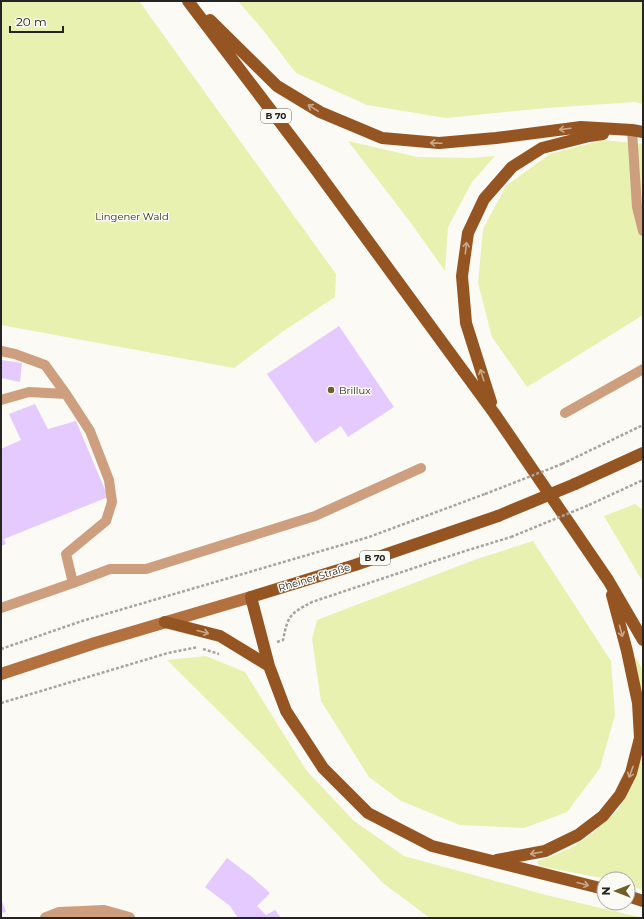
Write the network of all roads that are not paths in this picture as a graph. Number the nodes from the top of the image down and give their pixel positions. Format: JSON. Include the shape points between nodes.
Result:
{"nodes":[{"id":1,"x":189,"y":1,"type":"edge"},
{"id":2,"x":638,"y":131,"type":"edge"},
{"id":3,"x":643,"y":231,"type":"edge"},
{"id":4,"x":1,"y":351,"type":"edge"},
{"id":5,"x":643,"y":368,"type":"edge"},
{"id":6,"x":66,"y":394,"type":"junction"},
{"id":7,"x":1,"y":400,"type":"edge"},
{"id":8,"x":494,"y":412,"type":"junction"},
{"id":9,"x":565,"y":413,"type":"dead end"},
{"id":10,"x":643,"y":453,"type":"edge"},
{"id":11,"x":421,"y":468,"type":"dead end"},
{"id":12,"x":608,"y":580,"type":"junction"},
{"id":13,"x":73,"y":583,"type":"junction"},
{"id":14,"x":250,"y":597,"type":"junction"},
{"id":15,"x":1,"y":608,"type":"edge"},
{"id":16,"x":165,"y":622,"type":"junction"},
{"id":17,"x":643,"y":640,"type":"edge"},
{"id":18,"x":269,"y":666,"type":"junction"},
{"id":19,"x":1,"y":674,"type":"edge"},
{"id":20,"x":491,"y":861,"type":"junction"},
{"id":21,"x":596,"y":888,"type":"edge"},
{"id":22,"x":46,"y":918,"type":"edge"},
{"id":23,"x":129,"y":918,"type":"edge"}],
"edges":[{"from":2,"to":1,"type":"main road","one_way":true,"via":[[581,127],[439,143],[382,138],[320,112],[277,86]]},
{"from":1,"to":8,"type":"main road","number":"B 70"},
{"from":2,"to":3,"type":"lane","via":[[637,207]]},
{"from":8,"to":2,"type":"main road","one_way":true,"via":[[466,323],[462,276],[468,232],[484,199],[512,167],[542,148],[589,136]]},
{"from":4,"to":6,"type":"lane","via":[[45,365]]},
{"from":5,"to":9,"type":"lane"},
{"from":6,"to":7,"type":"lane","via":[[29,392]]},
{"from":6,"to":13,"type":"lane","via":[[90,431],[109,480],[112,502],[106,521],[66,554]]},
{"from":8,"to":12,"type":"main road","number":"B 70"},
{"from":10,"to":14,"type":"main road","name":"Rheiner Straße","number":"B 70","bridge":true,"via":[[498,516],[355,565]]},
{"from":11,"to":13,"type":"lane","via":[[314,516],[146,568],[110,569]]},
{"from":12,"to":17,"type":"main road"},
{"from":12,"to":20,"type":"main road","one_way":true,"via":[[638,703],[640,738],[631,773],[620,795],[603,816],[578,835],[545,851]]},
{"from":13,"to":15,"type":"lane"},
{"from":14,"to":16,"type":"main road","name":"Rheiner Straße"},
{"from":14,"to":18,"type":"main road"},
{"from":16,"to":18,"type":"main road","one_way":true,"via":[[220,636]]},
{"from":16,"to":19,"type":"main road","name":"Rheiner Straße"},
{"from":18,"to":20,"type":"main road","via":[[286,711],[323,768],[368,813],[432,846]]},
{"from":20,"to":21,"type":"main road","one_way":true},
{"from":22,"to":23,"type":"street","via":[[60,913],[104,911]]}]}
